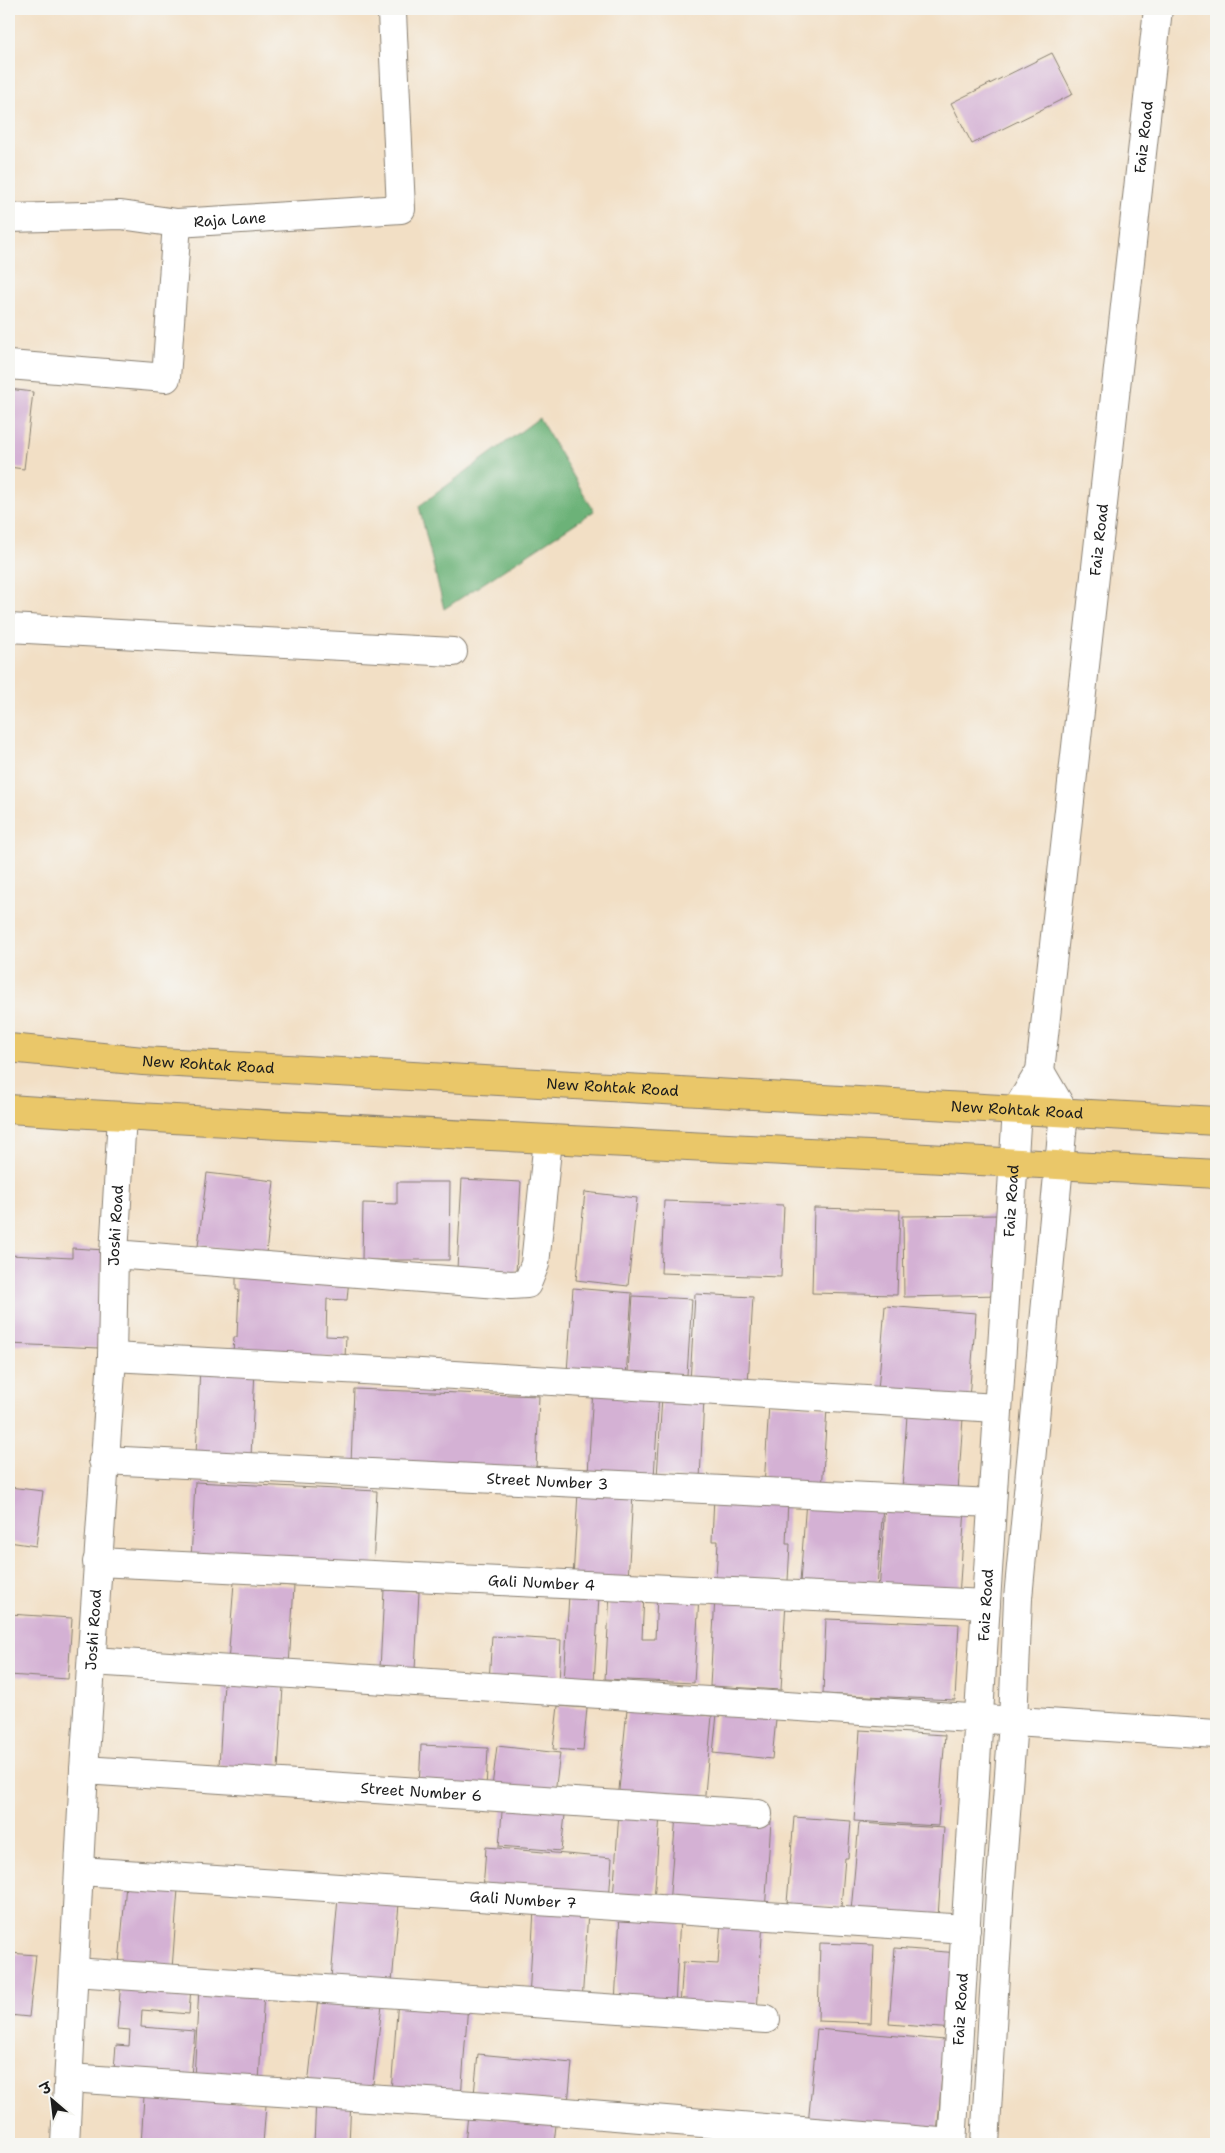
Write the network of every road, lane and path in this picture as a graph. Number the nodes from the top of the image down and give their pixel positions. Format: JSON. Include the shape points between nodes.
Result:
{"nodes":[{"id":1,"x":1158,"y":9,"type":"edge"},
{"id":2,"x":392,"y":13,"type":"dead end"},
{"id":3,"x":9,"y":218,"type":"edge"},
{"id":4,"x":177,"y":223,"type":"junction"},
{"id":5,"x":9,"y":365,"type":"edge"},
{"id":6,"x":9,"y":628,"type":"edge"},
{"id":7,"x":452,"y":652,"type":"dead end"},
{"id":8,"x":9,"y":1048,"type":"edge"},
{"id":9,"x":1040,"y":1071,"type":"junction"},
{"id":10,"x":9,"y":1109,"type":"edge"},
{"id":11,"x":1017,"y":1109,"type":"junction"},
{"id":12,"x":1064,"y":1112,"type":"junction"},
{"id":13,"x":122,"y":1116,"type":"junction"},
{"id":14,"x":1216,"y":1121,"type":"edge"},
{"id":15,"x":548,"y":1140,"type":"junction"},
{"id":16,"x":1015,"y":1162,"type":"junction"},
{"id":17,"x":1058,"y":1164,"type":"junction"},
{"id":18,"x":1216,"y":1174,"type":"edge"},
{"id":19,"x":114,"y":1254,"type":"junction"},
{"id":20,"x":112,"y":1357,"type":"junction"},
{"id":21,"x":997,"y":1408,"type":"junction"},
{"id":22,"x":103,"y":1460,"type":"junction"},
{"id":23,"x":992,"y":1503,"type":"junction"},
{"id":24,"x":98,"y":1562,"type":"junction"},
{"id":25,"x":986,"y":1604,"type":"junction"},
{"id":26,"x":92,"y":1661,"type":"junction"},
{"id":27,"x":979,"y":1718,"type":"junction"},
{"id":28,"x":1012,"y":1722,"type":"junction"},
{"id":29,"x":1216,"y":1734,"type":"edge"},
{"id":30,"x":84,"y":1770,"type":"junction"},
{"id":31,"x":758,"y":1814,"type":"dead end"},
{"id":32,"x":80,"y":1871,"type":"junction"},
{"id":33,"x":966,"y":1929,"type":"junction"},
{"id":34,"x":74,"y":1972,"type":"junction"},
{"id":35,"x":766,"y":2019,"type":"dead end"},
{"id":36,"x":69,"y":2078,"type":"junction"},
{"id":37,"x":65,"y":2144,"type":"edge"},
{"id":38,"x":952,"y":2144,"type":"edge"},
{"id":39,"x":985,"y":2144,"type":"edge"}],
"edges":[{"from":1,"to":9,"type":"street","name":"Faiz Road"},
{"from":2,"to":4,"type":"street","name":"Raja Lane","via":[[401,209]]},
{"from":3,"to":4,"type":"street","via":[[121,215]]},
{"from":4,"to":5,"type":"street","name":"Raja Lane","via":[[166,378]]},
{"from":6,"to":7,"type":"street"},
{"from":8,"to":11,"type":"main road","name":"New Rohtak Road","via":[[143,1061]]},
{"from":9,"to":11,"type":"street","name":"Faiz Road"},
{"from":9,"to":12,"type":"street"},
{"from":10,"to":13,"type":"main road"},
{"from":11,"to":12,"type":"main road","name":"New Rohtak Road"},
{"from":11,"to":16,"type":"street","name":"Faiz Road"},
{"from":12,"to":14,"type":"main road","name":"New Rohtak Road"},
{"from":12,"to":17,"type":"street"},
{"from":13,"to":15,"type":"main road"},
{"from":13,"to":19,"type":"street","name":"Joshi Road"},
{"from":15,"to":16,"type":"main road"},
{"from":15,"to":19,"type":"street","via":[[534,1264],[527,1284]]},
{"from":16,"to":17,"type":"main road"},
{"from":16,"to":21,"type":"street","name":"Faiz Road"},
{"from":17,"to":18,"type":"main road"},
{"from":17,"to":28,"type":"street","via":[[1018,1598]]},
{"from":19,"to":20,"type":"street","name":"Joshi Road"},
{"from":20,"to":21,"type":"street"},
{"from":20,"to":22,"type":"street","name":"Joshi Road"},
{"from":21,"to":23,"type":"street","name":"Faiz Road"},
{"from":22,"to":23,"type":"street","name":"Street Number 3"},
{"from":22,"to":24,"type":"street","name":"Joshi Road"},
{"from":23,"to":25,"type":"street","name":"Faiz Road"},
{"from":24,"to":25,"type":"street","name":"Gali Number 4"},
{"from":24,"to":26,"type":"street","name":"Joshi Road"},
{"from":25,"to":27,"type":"street","name":"Faiz Road"},
{"from":26,"to":27,"type":"street"},
{"from":26,"to":30,"type":"street","name":"Joshi Road"},
{"from":27,"to":28,"type":"street"},
{"from":27,"to":33,"type":"street","name":"Faiz Road"},
{"from":28,"to":29,"type":"street"},
{"from":28,"to":39,"type":"street"},
{"from":30,"to":31,"type":"street","name":"Street Number 6"},
{"from":30,"to":32,"type":"street","name":"Joshi Road"},
{"from":32,"to":33,"type":"street","name":"Gali Number 7"},
{"from":32,"to":34,"type":"street","name":"Joshi Road"},
{"from":33,"to":38,"type":"street","name":"Faiz Road"},
{"from":34,"to":35,"type":"street"},
{"from":34,"to":36,"type":"street","name":"Joshi Road"},
{"from":36,"to":37,"type":"street","name":"Joshi Road"},
{"from":36,"to":38,"type":"street","via":[[503,2107]]}]}
